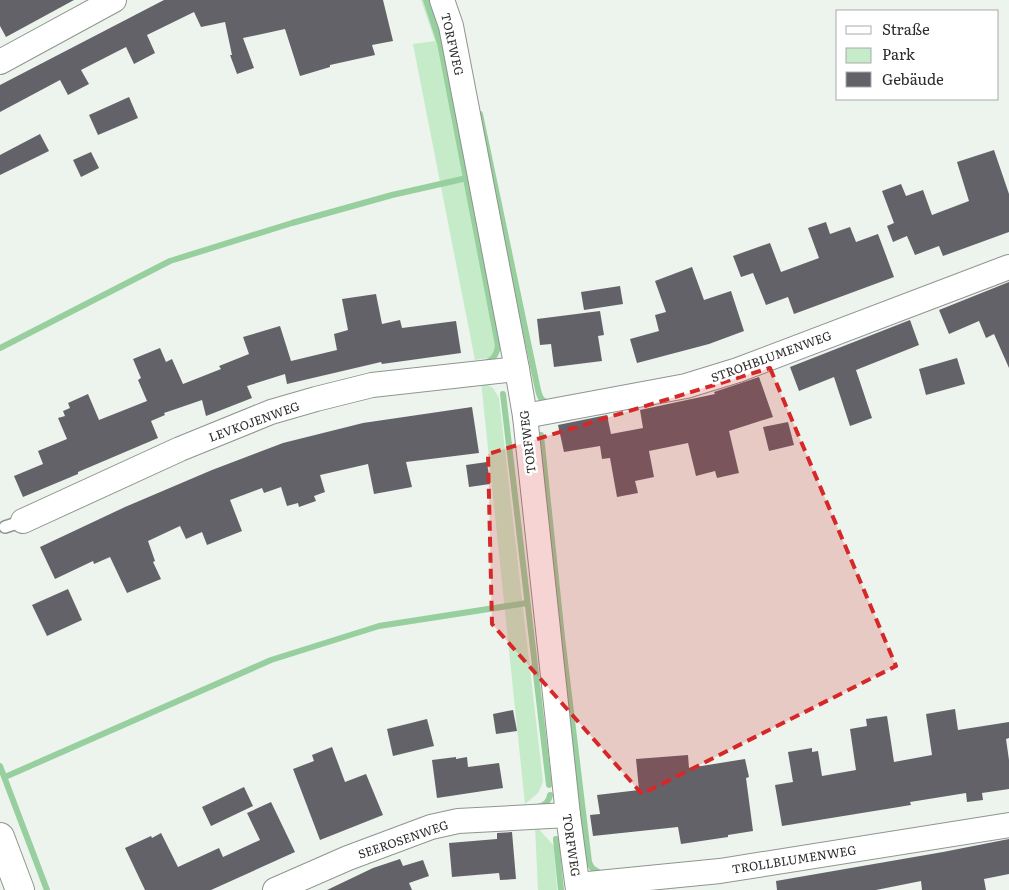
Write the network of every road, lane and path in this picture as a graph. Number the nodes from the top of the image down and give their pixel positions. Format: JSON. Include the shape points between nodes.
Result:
{"nodes":[{"id":1,"x":114,"y":0,"type":"edge"},
{"id":2,"x":442,"y":0,"type":"edge"},
{"id":3,"x":0,"y":62,"type":"edge"},
{"id":4,"x":1009,"y":267,"type":"edge"},
{"id":5,"x":517,"y":368,"type":"junction"},
{"id":6,"x":525,"y":416,"type":"junction"},
{"id":7,"x":14,"y":524,"type":"dead end"},
{"id":8,"x":568,"y":816,"type":"junction"},
{"id":9,"x":1009,"y":825,"type":"edge"},
{"id":10,"x":0,"y":836,"type":"edge"},
{"id":11,"x":578,"y":888,"type":"edge"},
{"id":12,"x":20,"y":890,"type":"edge"},
{"id":13,"x":275,"y":890,"type":"edge"}],
"edges":[{"from":1,"to":3,"type":"street"},
{"from":2,"to":5,"type":"street","name":"TORFWEG","via":[[450,26]]},
{"from":4,"to":6,"type":"street","name":"STROHBLUMENWEG","via":[[738,370],[686,386]]},
{"from":5,"to":6,"type":"street","name":"TORFWEG"},
{"from":5,"to":7,"type":"street","name":"LEVKOJENWEG","via":[[372,385],[316,398],[180,449]]},
{"from":6,"to":8,"type":"street","name":"TORFWEG"},
{"from":8,"to":11,"type":"street","name":"TORFWEG"},
{"from":8,"to":13,"type":"street","name":"SEEROSENWEG","via":[[458,820],[348,858]]},
{"from":9,"to":11,"type":"street","name":"TROLLBLUMENWEG","via":[[720,871]]},
{"from":10,"to":12,"type":"street"}]}
